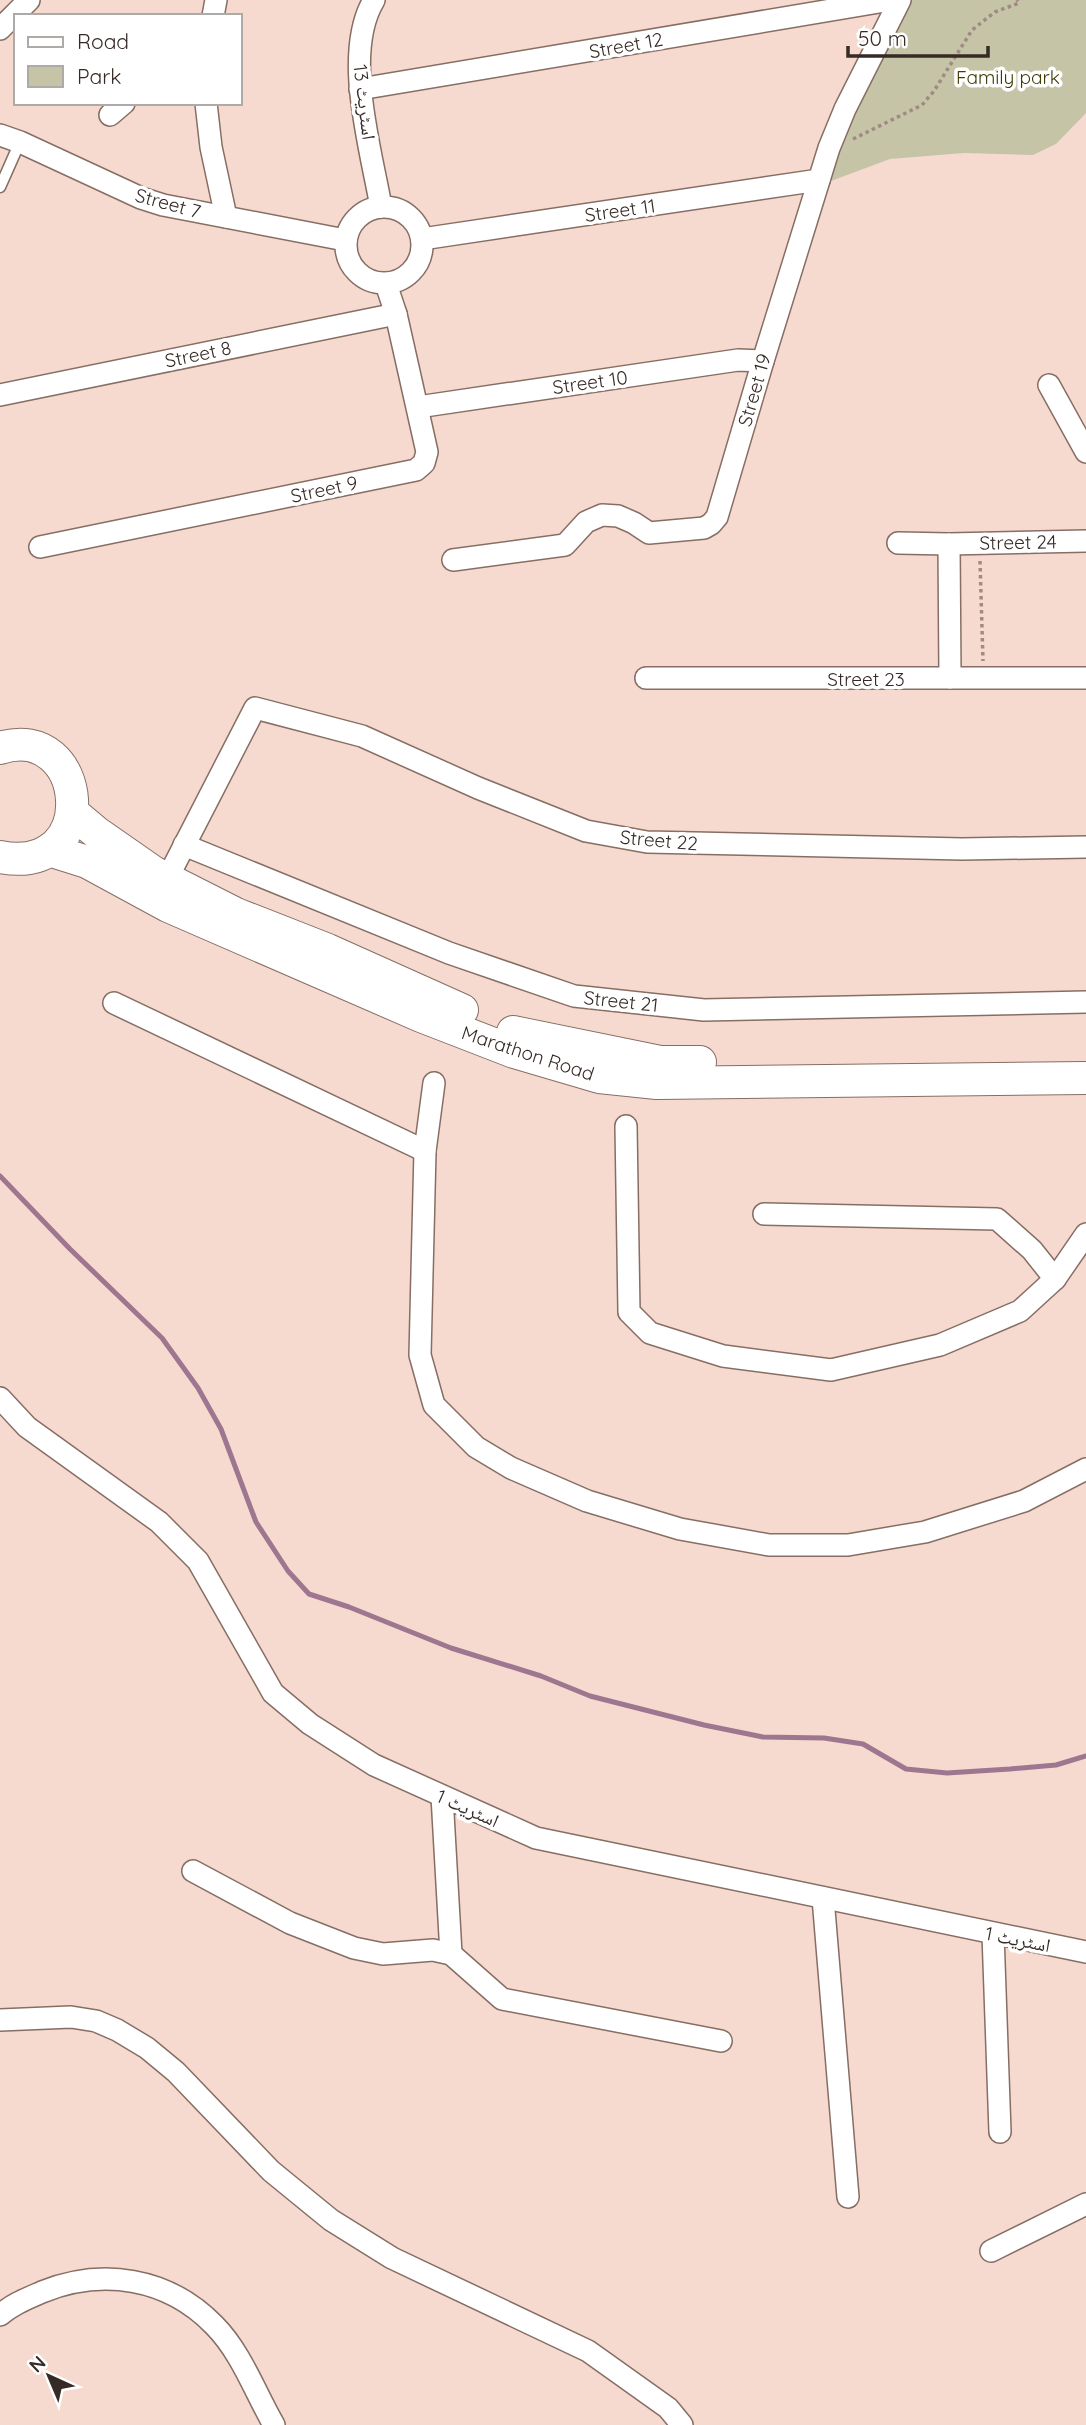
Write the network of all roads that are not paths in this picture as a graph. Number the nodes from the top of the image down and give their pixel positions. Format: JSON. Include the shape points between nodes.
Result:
{"nodes":[{"id":1,"x":29,"y":0,"type":"edge"},
{"id":2,"x":374,"y":0,"type":"edge"},
{"id":3,"x":891,"y":0,"type":"edge"},
{"id":4,"x":900,"y":0,"type":"edge"},
{"id":5,"x":15,"y":14,"type":"edge"},
{"id":6,"x":14,"y":15,"type":"edge"},
{"id":7,"x":0,"y":29,"type":"edge"},
{"id":8,"x":360,"y":89,"type":"junction"},
{"id":9,"x":206,"y":105,"type":"edge"},
{"id":10,"x":0,"y":135,"type":"edge"},
{"id":11,"x":20,"y":142,"type":"junction"},
{"id":12,"x":819,"y":180,"type":"junction"},
{"id":13,"x":0,"y":187,"type":"edge"},
{"id":14,"x":381,"y":207,"type":"junction"},
{"id":15,"x":226,"y":217,"type":"junction"},
{"id":16,"x":422,"y":239,"type":"junction"},
{"id":17,"x":345,"y":240,"type":"junction"},
{"id":18,"x":386,"y":284,"type":"junction"},
{"id":19,"x":396,"y":314,"type":"junction"},
{"id":20,"x":763,"y":360,"type":"junction"},
{"id":21,"x":1049,"y":385,"type":"dead end"},
{"id":22,"x":0,"y":394,"type":"edge"},
{"id":23,"x":418,"y":407,"type":"junction"},
{"id":24,"x":1086,"y":452,"type":"edge"},
{"id":25,"x":1086,"y":541,"type":"edge"},
{"id":26,"x":898,"y":543,"type":"dead end"},
{"id":27,"x":950,"y":544,"type":"junction"},
{"id":28,"x":40,"y":547,"type":"dead end"},
{"id":29,"x":453,"y":560,"type":"dead end"},
{"id":30,"x":646,"y":678,"type":"dead end"},
{"id":31,"x":950,"y":678,"type":"junction"},
{"id":32,"x":1086,"y":678,"type":"edge"},
{"id":33,"x":7,"y":738,"type":"edge"},
{"id":34,"x":72,"y":812,"type":"junction"},
{"id":35,"x":184,"y":845,"type":"junction"},
{"id":36,"x":1086,"y":847,"type":"edge"},
{"id":37,"x":49,"y":850,"type":"junction"},
{"id":38,"x":0,"y":857,"type":"edge"},
{"id":39,"x":167,"y":879,"type":"junction"},
{"id":40,"x":1086,"y":1002,"type":"edge"},
{"id":41,"x":114,"y":1003,"type":"dead end"},
{"id":42,"x":1086,"y":1058,"type":"edge"},
{"id":43,"x":1086,"y":1078,"type":"edge"},
{"id":44,"x":434,"y":1083,"type":"dead end"},
{"id":45,"x":626,"y":1126,"type":"dead end"},
{"id":46,"x":425,"y":1151,"type":"junction"},
{"id":47,"x":764,"y":1214,"type":"dead end"},
{"id":48,"x":1086,"y":1234,"type":"edge"},
{"id":49,"x":1055,"y":1279,"type":"junction"},
{"id":50,"x":3,"y":1408,"type":"edge"},
{"id":51,"x":1086,"y":1469,"type":"edge"},
{"id":52,"x":442,"y":1796,"type":"junction"},
{"id":53,"x":193,"y":1871,"type":"dead end"},
{"id":54,"x":823,"y":1898,"type":"junction"},
{"id":55,"x":993,"y":1934,"type":"junction"},
{"id":56,"x":1086,"y":1952,"type":"edge"},
{"id":57,"x":451,"y":1954,"type":"junction"},
{"id":58,"x":0,"y":2020,"type":"edge"},
{"id":59,"x":721,"y":2041,"type":"dead end"},
{"id":60,"x":1000,"y":2132,"type":"dead end"},
{"id":61,"x":848,"y":2197,"type":"dead end"},
{"id":62,"x":1086,"y":2204,"type":"edge"},
{"id":63,"x":991,"y":2251,"type":"dead end"},
{"id":64,"x":0,"y":2315,"type":"edge"},
{"id":65,"x":274,"y":2425,"type":"edge"},
{"id":66,"x":682,"y":2425,"type":"edge"}],
"edges":[{"from":1,"to":5,"type":"street"},
{"from":2,"to":8,"type":"street","name":"اسٹریٹ 13","via":[[359,45]]},
{"from":3,"to":8,"type":"street","name":"Street 12"},
{"from":4,"to":12,"type":"street","name":"Street 19","via":[[845,109]]},
{"from":6,"to":7,"type":"street"},
{"from":8,"to":14,"type":"street","name":"اسٹریٹ 13"},
{"from":9,"to":15,"type":"street"},
{"from":10,"to":11,"type":"street","name":"Street 7"},
{"from":11,"to":13,"type":"lane"},
{"from":11,"to":15,"type":"street","name":"Street 7","via":[[141,198]]},
{"from":12,"to":16,"type":"street","name":"Street 11"},
{"from":12,"to":20,"type":"street","name":"Street 19"},
{"from":14,"to":16,"type":"street","via":[[408,215]]},
{"from":14,"to":17,"type":"street","via":[[352,223]]},
{"from":15,"to":17,"type":"street","name":"Street 7"},
{"from":16,"to":18,"type":"street","via":[[414,270]]},
{"from":17,"to":18,"type":"street","via":[[346,257],[355,272],[369,282]]},
{"from":18,"to":19,"type":"street","name":"Street 9"},
{"from":19,"to":22,"type":"street","name":"Street 8"},
{"from":19,"to":23,"type":"street","name":"Street 9"},
{"from":20,"to":23,"type":"street","name":"Street 10"},
{"from":20,"to":29,"type":"street","name":"Street 19","via":[[717,517],[711,524],[649,533],[618,516],[602,515],[586,522],[565,544]]},
{"from":21,"to":24,"type":"street"},
{"from":23,"to":28,"type":"street","name":"Street 9","via":[[427,453],[416,470]]},
{"from":25,"to":27,"type":"street","name":"Street 24"},
{"from":26,"to":27,"type":"street","name":"Street 24"},
{"from":27,"to":31,"type":"street"},
{"from":30,"to":31,"type":"street","name":"Street 23"},
{"from":31,"to":32,"type":"street","name":"Street 23"},
{"from":33,"to":34,"type":"main road","via":[[47,753],[62,767],[71,784]]},
{"from":34,"to":37,"type":"main road","via":[[63,837]]},
{"from":34,"to":39,"type":"main road","name":"Marathon Road"},
{"from":35,"to":36,"type":"street","name":"Street 22","via":[[255,708],[362,736],[586,831],[647,842]]},
{"from":35,"to":39,"type":"street"},
{"from":35,"to":40,"type":"street","name":"Street 21","via":[[449,953],[574,996],[704,1010]]},
{"from":37,"to":38,"type":"main road","via":[[33,858]]},
{"from":37,"to":43,"type":"main road","name":"Marathon Road","via":[[87,862],[168,906],[421,1016],[514,1052],[599,1077],[657,1083]]},
{"from":39,"to":42,"type":"main road","name":"Marathon Road","via":[[236,914],[519,1034],[660,1062]]},
{"from":41,"to":46,"type":"street"},
{"from":44,"to":46,"type":"street"},
{"from":45,"to":49,"type":"street","via":[[629,1312],[650,1333],[723,1356],[831,1370],[940,1345],[1020,1311]]},
{"from":46,"to":51,"type":"street","via":[[420,1355],[434,1405],[476,1447],[510,1468],[586,1502],[680,1529],[769,1545],[848,1545],[925,1531],[1024,1501]]},
{"from":47,"to":49,"type":"street","via":[[997,1219],[1032,1250]]},
{"from":48,"to":49,"type":"street"},
{"from":50,"to":52,"type":"street","name":"اسٹریٹ 1","via":[[159,1522],[198,1561],[273,1693],[310,1724],[374,1765]]},
{"from":52,"to":54,"type":"street","name":"اسٹریٹ 1","via":[[536,1839]]},
{"from":52,"to":57,"type":"street"},
{"from":53,"to":57,"type":"street","via":[[290,1923],[354,1948],[383,1954],[433,1950]]},
{"from":54,"to":55,"type":"street","name":"اسٹریٹ 1"},
{"from":54,"to":61,"type":"street"},
{"from":55,"to":56,"type":"street","name":"اسٹریٹ 1"},
{"from":55,"to":60,"type":"street"},
{"from":57,"to":59,"type":"street","via":[[502,1999]]},
{"from":58,"to":66,"type":"street","via":[[71,2017],[117,2031],[176,2072],[271,2171],[331,2220],[392,2258],[588,2351],[668,2408]]},
{"from":62,"to":63,"type":"street"},
{"from":64,"to":65,"type":"street","via":[[14,2303],[63,2284],[106,2277],[165,2289],[214,2325]]}]}
